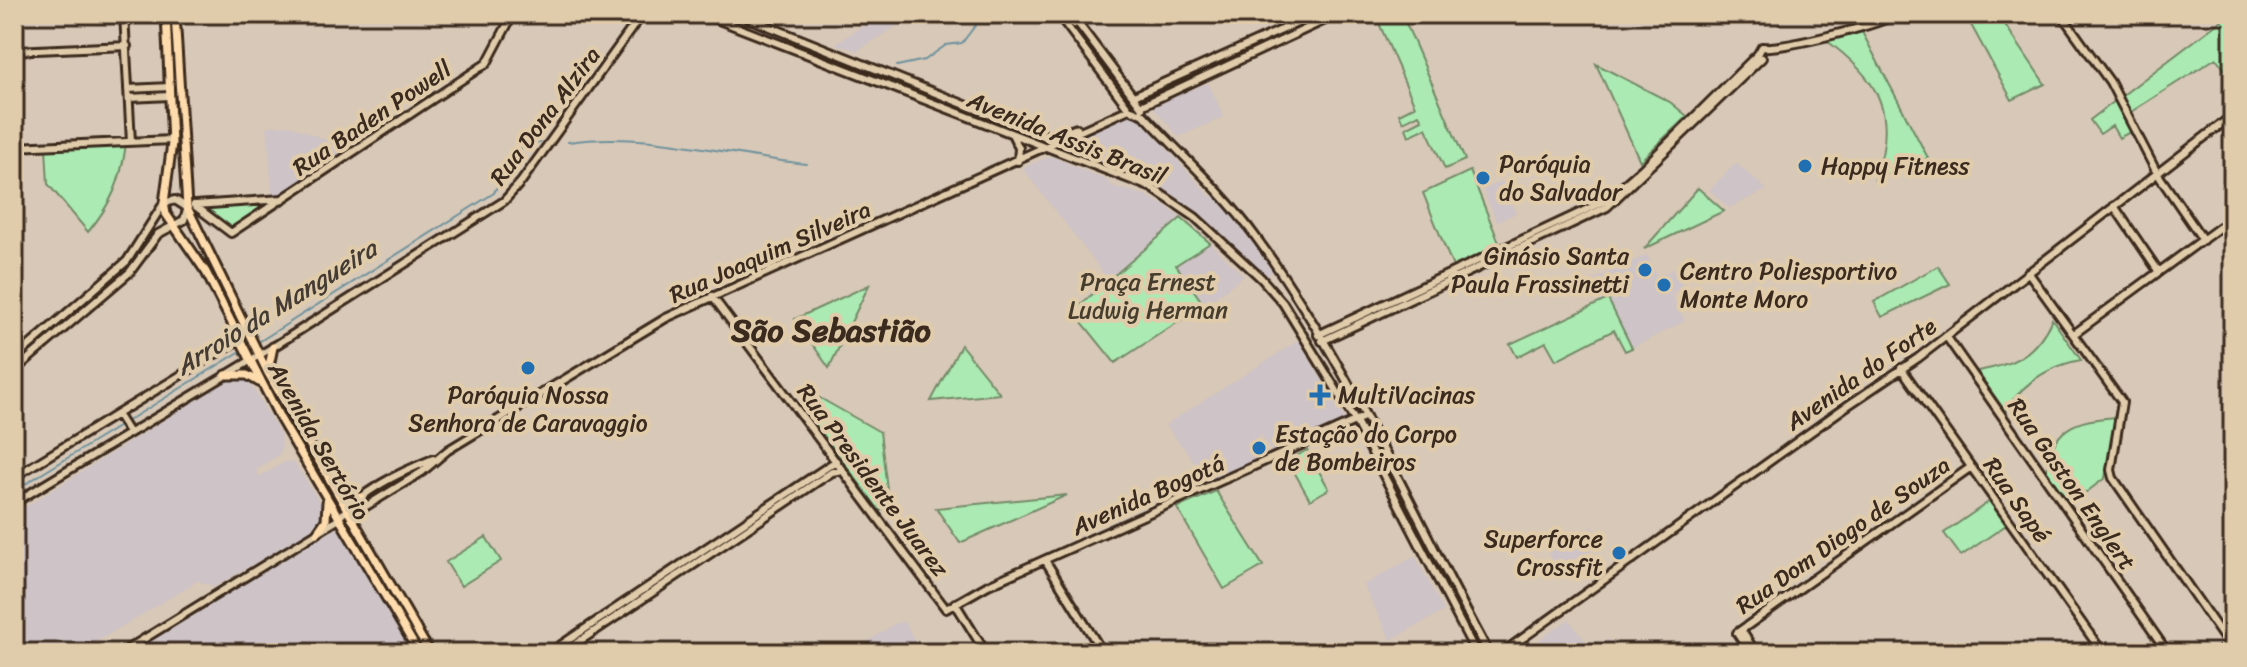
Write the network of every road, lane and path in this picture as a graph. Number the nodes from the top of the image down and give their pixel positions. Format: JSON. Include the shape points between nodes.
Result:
{"nodes":[{"id":1,"x":124,"y":14,"type":"edge"},
{"id":2,"x":166,"y":14,"type":"edge"},
{"id":3,"x":175,"y":14,"type":"edge"},
{"id":4,"x":513,"y":14,"type":"edge"},
{"id":5,"x":642,"y":14,"type":"edge"},
{"id":6,"x":703,"y":14,"type":"edge"},
{"id":7,"x":738,"y":14,"type":"edge"},
{"id":8,"x":1058,"y":14,"type":"edge"},
{"id":9,"x":1071,"y":14,"type":"edge"},
{"id":10,"x":1095,"y":14,"type":"edge"},
{"id":11,"x":1317,"y":14,"type":"edge"},
{"id":12,"x":1338,"y":14,"type":"edge"},
{"id":13,"x":1896,"y":14,"type":"edge"},
{"id":14,"x":2061,"y":14,"type":"edge"},
{"id":15,"x":1076,"y":23,"type":"junction"},
{"id":16,"x":1068,"y":28,"type":"junction"},
{"id":17,"x":127,"y":46,"type":"junction"},
{"id":18,"x":14,"y":51,"type":"edge"},
{"id":19,"x":1770,"y":51,"type":"junction"},
{"id":20,"x":1760,"y":56,"type":"junction"},
{"id":21,"x":1154,"y":87,"type":"junction"},
{"id":22,"x":128,"y":89,"type":"junction"},
{"id":23,"x":170,"y":91,"type":"junction"},
{"id":24,"x":936,"y":92,"type":"junction"},
{"id":25,"x":1134,"y":96,"type":"junction"},
{"id":26,"x":1158,"y":97,"type":"junction"},
{"id":27,"x":129,"y":98,"type":"junction"},
{"id":28,"x":922,"y":100,"type":"junction"},
{"id":29,"x":1141,"y":106,"type":"junction"},
{"id":30,"x":1129,"y":109,"type":"junction"},
{"id":31,"x":1144,"y":115,"type":"junction"},
{"id":32,"x":2233,"y":115,"type":"edge"},
{"id":33,"x":1086,"y":127,"type":"junction"},
{"id":34,"x":1035,"y":131,"type":"junction"},
{"id":35,"x":1013,"y":136,"type":"junction"},
{"id":36,"x":172,"y":140,"type":"junction"},
{"id":37,"x":131,"y":142,"type":"junction"},
{"id":38,"x":1058,"y":142,"type":"junction"},
{"id":39,"x":14,"y":147,"type":"edge"},
{"id":40,"x":1043,"y":148,"type":"junction"},
{"id":41,"x":1018,"y":161,"type":"junction"},
{"id":42,"x":2157,"y":173,"type":"junction"},
{"id":43,"x":283,"y":199,"type":"junction"},
{"id":44,"x":164,"y":203,"type":"junction"},
{"id":45,"x":190,"y":206,"type":"junction"},
{"id":46,"x":2114,"y":206,"type":"junction"},
{"id":47,"x":174,"y":225,"type":"junction"},
{"id":48,"x":2220,"y":227,"type":"dead end"},
{"id":49,"x":2203,"y":240,"type":"junction"},
{"id":50,"x":140,"y":244,"type":"junction"},
{"id":51,"x":147,"y":249,"type":"junction"},
{"id":52,"x":2028,"y":272,"type":"junction"},
{"id":53,"x":2159,"y":272,"type":"junction"},
{"id":54,"x":712,"y":296,"type":"junction"},
{"id":55,"x":2074,"y":334,"type":"junction"},
{"id":56,"x":1946,"y":336,"type":"junction"},
{"id":57,"x":1320,"y":338,"type":"junction"},
{"id":58,"x":241,"y":342,"type":"junction"},
{"id":59,"x":273,"y":347,"type":"junction"},
{"id":60,"x":257,"y":352,"type":"junction"},
{"id":61,"x":248,"y":357,"type":"junction"},
{"id":62,"x":14,"y":359,"type":"edge"},
{"id":63,"x":1901,"y":368,"type":"junction"},
{"id":64,"x":14,"y":371,"type":"edge"},
{"id":65,"x":268,"y":373,"type":"junction"},
{"id":66,"x":226,"y":375,"type":"junction"},
{"id":67,"x":261,"y":383,"type":"junction"},
{"id":68,"x":119,"y":416,"type":"junction"},
{"id":69,"x":1366,"y":416,"type":"junction"},
{"id":70,"x":1356,"y":422,"type":"junction"},
{"id":71,"x":128,"y":431,"type":"junction"},
{"id":72,"x":440,"y":456,"type":"junction"},
{"id":73,"x":836,"y":461,"type":"junction"},
{"id":74,"x":1971,"y":467,"type":"junction"},
{"id":75,"x":830,"y":469,"type":"junction"},
{"id":76,"x":843,"y":470,"type":"junction"},
{"id":77,"x":14,"y":477,"type":"edge"},
{"id":78,"x":336,"y":491,"type":"junction"},
{"id":79,"x":326,"y":496,"type":"junction"},
{"id":80,"x":360,"y":497,"type":"junction"},
{"id":81,"x":14,"y":503,"type":"edge"},
{"id":82,"x":346,"y":509,"type":"junction"},
{"id":83,"x":339,"y":518,"type":"junction"},
{"id":84,"x":352,"y":520,"type":"junction"},
{"id":85,"x":317,"y":533,"type":"junction"},
{"id":86,"x":1045,"y":560,"type":"junction"},
{"id":87,"x":955,"y":603,"type":"junction"},
{"id":88,"x":946,"y":609,"type":"joint"},
{"id":89,"x":583,"y":636,"type":"junction"},
{"id":90,"x":2231,"y":648,"type":"edge"},
{"id":91,"x":121,"y":653,"type":"edge"},
{"id":92,"x":419,"y":653,"type":"edge"},
{"id":93,"x":430,"y":653,"type":"edge"},
{"id":94,"x":549,"y":653,"type":"edge"},
{"id":95,"x":562,"y":653,"type":"edge"},
{"id":96,"x":986,"y":653,"type":"edge"},
{"id":97,"x":1103,"y":653,"type":"edge"},
{"id":98,"x":1476,"y":653,"type":"edge"},
{"id":99,"x":1489,"y":653,"type":"edge"},
{"id":100,"x":1502,"y":653,"type":"edge"},
{"id":101,"x":1753,"y":653,"type":"edge"},
{"id":102,"x":2103,"y":653,"type":"edge"},
{"id":103,"x":2168,"y":653,"type":"edge"},
{"id":104,"x":2218,"y":653,"type":"edge"}],
"edges":[{"from":1,"to":17,"type":"street"},
{"from":2,"to":23,"type":"main road"},
{"from":3,"to":45,"type":"main road","name":"Avenida Sertório","via":[[184,192]]},
{"from":4,"to":43,"type":"street","name":"Rua Baden Powell","via":[[487,63]]},
{"from":5,"to":59,"type":"street","name":"Rua Dona Alzira","via":[[504,201]]},
{"from":6,"to":28,"type":"street","name":"Avenida Assis Brasil"},
{"from":7,"to":24,"type":"street","name":"Avenida Assis Brasil"},
{"from":8,"to":16,"type":"street"},
{"from":9,"to":15,"type":"street"},
{"from":10,"to":15,"type":"street"},
{"from":11,"to":21,"type":"street"},
{"from":12,"to":26,"type":"street"},
{"from":13,"to":19,"type":"street"},
{"from":14,"to":42,"type":"street","via":[[2110,82]]},
{"from":15,"to":16,"type":"street"},
{"from":15,"to":25,"type":"street"},
{"from":16,"to":30,"type":"street"},
{"from":17,"to":18,"type":"street"},
{"from":17,"to":22,"type":"street"},
{"from":19,"to":20,"type":"street"},
{"from":19,"to":20,"type":"street","via":[[1762,47]]},
{"from":20,"to":57,"type":"street","via":[[1605,201]]},
{"from":21,"to":25,"type":"street"},
{"from":21,"to":26,"type":"street"},
{"from":22,"to":23,"type":"street"},
{"from":22,"to":27,"type":"street"},
{"from":23,"to":27,"type":"street"},
{"from":23,"to":36,"type":"main road"},
{"from":24,"to":28,"type":"street"},
{"from":24,"to":34,"type":"street","name":"Avenida Assis Brasil"},
{"from":25,"to":29,"type":"street"},
{"from":26,"to":29,"type":"street"},
{"from":27,"to":37,"type":"street"},
{"from":28,"to":35,"type":"street","name":"Avenida Assis Brasil"},
{"from":29,"to":31,"type":"street"},
{"from":30,"to":31,"type":"street","name":"Avenida Assis Brasil"},
{"from":30,"to":33,"type":"street","name":"Rua Joaquim Silveira"},
{"from":31,"to":57,"type":"street","name":"Avenida Assis Brasil","via":[[1234,209]]},
{"from":32,"to":42,"type":"street","name":"Avenida do Forte"},
{"from":33,"to":34,"type":"street","via":[[1057,135]]},
{"from":33,"to":38,"type":"street","name":"Rua Joaquim Silveira"},
{"from":34,"to":38,"type":"street","name":"Avenida Assis Brasil"},
{"from":35,"to":40,"type":"street","name":"Avenida Assis Brasil"},
{"from":35,"to":41,"type":"street"},
{"from":36,"to":37,"type":"street"},
{"from":36,"to":44,"type":"main road"},
{"from":37,"to":39,"type":"street"},
{"from":38,"to":40,"type":"street","name":"Rua Joaquim Silveira"},
{"from":40,"to":41,"type":"street","name":"Rua Joaquim Silveira"},
{"from":40,"to":70,"type":"street","name":"Avenida Assis Brasil","via":[[1152,188],[1195,217],[1270,287]]},
{"from":41,"to":54,"type":"street","name":"Rua Joaquim Silveira"},
{"from":42,"to":46,"type":"street","name":"Avenida do Forte"},
{"from":42,"to":49,"type":"street"},
{"from":43,"to":45,"type":"street"},
{"from":43,"to":45,"type":"street","name":"Rua Baden Powell","via":[[231,233]]},
{"from":44,"to":45,"type":"street","via":[[175,200]]},
{"from":44,"to":47,"type":"main road","name":"Avenida Sertório"},
{"from":44,"to":50,"type":"street"},
{"from":45,"to":47,"type":"street","via":[[184,220]]},
{"from":45,"to":60,"type":"main road","name":"Avenida Sertório"},
{"from":46,"to":52,"type":"street","name":"Avenida do Forte"},
{"from":46,"to":53,"type":"street"},
{"from":47,"to":51,"type":"street"},
{"from":47,"to":58,"type":"main road","name":"Avenida Sertório","via":[[206,272]]},
{"from":48,"to":49,"type":"street"},
{"from":49,"to":53,"type":"street"},
{"from":50,"to":51,"type":"street"},
{"from":50,"to":62,"type":"street","via":[[106,282]]},
{"from":51,"to":64,"type":"street","via":[[130,272]]},
{"from":52,"to":55,"type":"street"},
{"from":52,"to":56,"type":"street","name":"Avenida do Forte"},
{"from":53,"to":55,"type":"street"},
{"from":54,"to":72,"type":"street","name":"Rua Joaquim Silveira","via":[[615,347]]},
{"from":54,"to":73,"type":"street","name":"Rua Presidente Juarez"},
{"from":55,"to":90,"type":"street","via":[[2122,402],[2113,478]]},
{"from":56,"to":63,"type":"street","name":"Avenida do Forte"},
{"from":56,"to":103,"type":"street","name":"Rua Gaston Englert"},
{"from":57,"to":69,"type":"street","name":"Avenida Assis Brasil"},
{"from":58,"to":61,"type":"main road","name":"Avenida Sertório"},
{"from":58,"to":68,"type":"street"},
{"from":59,"to":60,"type":"street","name":"Rua Dona Alzira"},
{"from":59,"to":65,"type":"main road"},
{"from":60,"to":61,"type":"street","name":"Rua Dona Alzira"},
{"from":60,"to":65,"type":"main road","name":"Avenida Sertório"},
{"from":61,"to":66,"type":"street","name":"Rua Dona Alzira"},
{"from":61,"to":67,"type":"main road","name":"Avenida Sertório"},
{"from":63,"to":74,"type":"street","name":"Rua Sapé"},
{"from":63,"to":100,"type":"street","name":"Avenida do Forte"},
{"from":65,"to":78,"type":"main road","name":"Avenida Sertório"},
{"from":66,"to":67,"type":"main road","via":[[247,375]]},
{"from":66,"to":71,"type":"street","name":"Rua Dona Alzira"},
{"from":67,"to":79,"type":"main road","name":"Avenida Sertório"},
{"from":68,"to":71,"type":"street"},
{"from":68,"to":77,"type":"street"},
{"from":69,"to":70,"type":"street","name":"Avenida Bogotá"},
{"from":69,"to":99,"type":"street","name":"Avenida Assis Brasil"},
{"from":70,"to":86,"type":"street","name":"Avenida Bogotá"},
{"from":70,"to":98,"type":"street","name":"Avenida Assis Brasil"},
{"from":71,"to":81,"type":"street","name":"Rua Dona Alzira"},
{"from":72,"to":80,"type":"street","name":"Rua Joaquim Silveira","via":[[396,473]]},
{"from":72,"to":84,"type":"street","name":"Rua Joaquim Silveira"},
{"from":73,"to":75,"type":"street"},
{"from":73,"to":76,"type":"street","name":"Rua Presidente Juarez"},
{"from":74,"to":101,"type":"street","name":"Rua Dom Diogo de Souza","via":[[1739,632]]},
{"from":74,"to":102,"type":"street","name":"Rua Sapé"},
{"from":75,"to":76,"type":"street"},
{"from":75,"to":89,"type":"street"},
{"from":76,"to":88,"type":"street","name":"Rua Presidente Juarez"},
{"from":78,"to":80,"type":"main road"},
{"from":78,"to":82,"type":"main road","name":"Avenida Sertório"},
{"from":79,"to":83,"type":"main road","name":"Avenida Sertório"},
{"from":79,"to":85,"type":"main road","via":[[328,512]]},
{"from":80,"to":82,"type":"street","name":"Rua Joaquim Silveira"},
{"from":82,"to":83,"type":"street","name":"Rua Joaquim Silveira"},
{"from":82,"to":84,"type":"main road","name":"Avenida Sertório"},
{"from":83,"to":85,"type":"street","name":"Rua Joaquim Silveira"},
{"from":83,"to":92,"type":"main road","name":"Avenida Sertório"},
{"from":84,"to":93,"type":"main road","name":"Avenida Sertório"},
{"from":85,"to":91,"type":"street","name":"Rua Joaquim Silveira"},
{"from":86,"to":87,"type":"street","name":"Avenida Bogotá"},
{"from":86,"to":97,"type":"street"},
{"from":87,"to":88,"type":"street","name":"Avenida Bogotá"},
{"from":87,"to":96,"type":"street"},
{"from":89,"to":94,"type":"street"},
{"from":89,"to":95,"type":"street"},
{"from":90,"to":104,"type":"street"}]}
